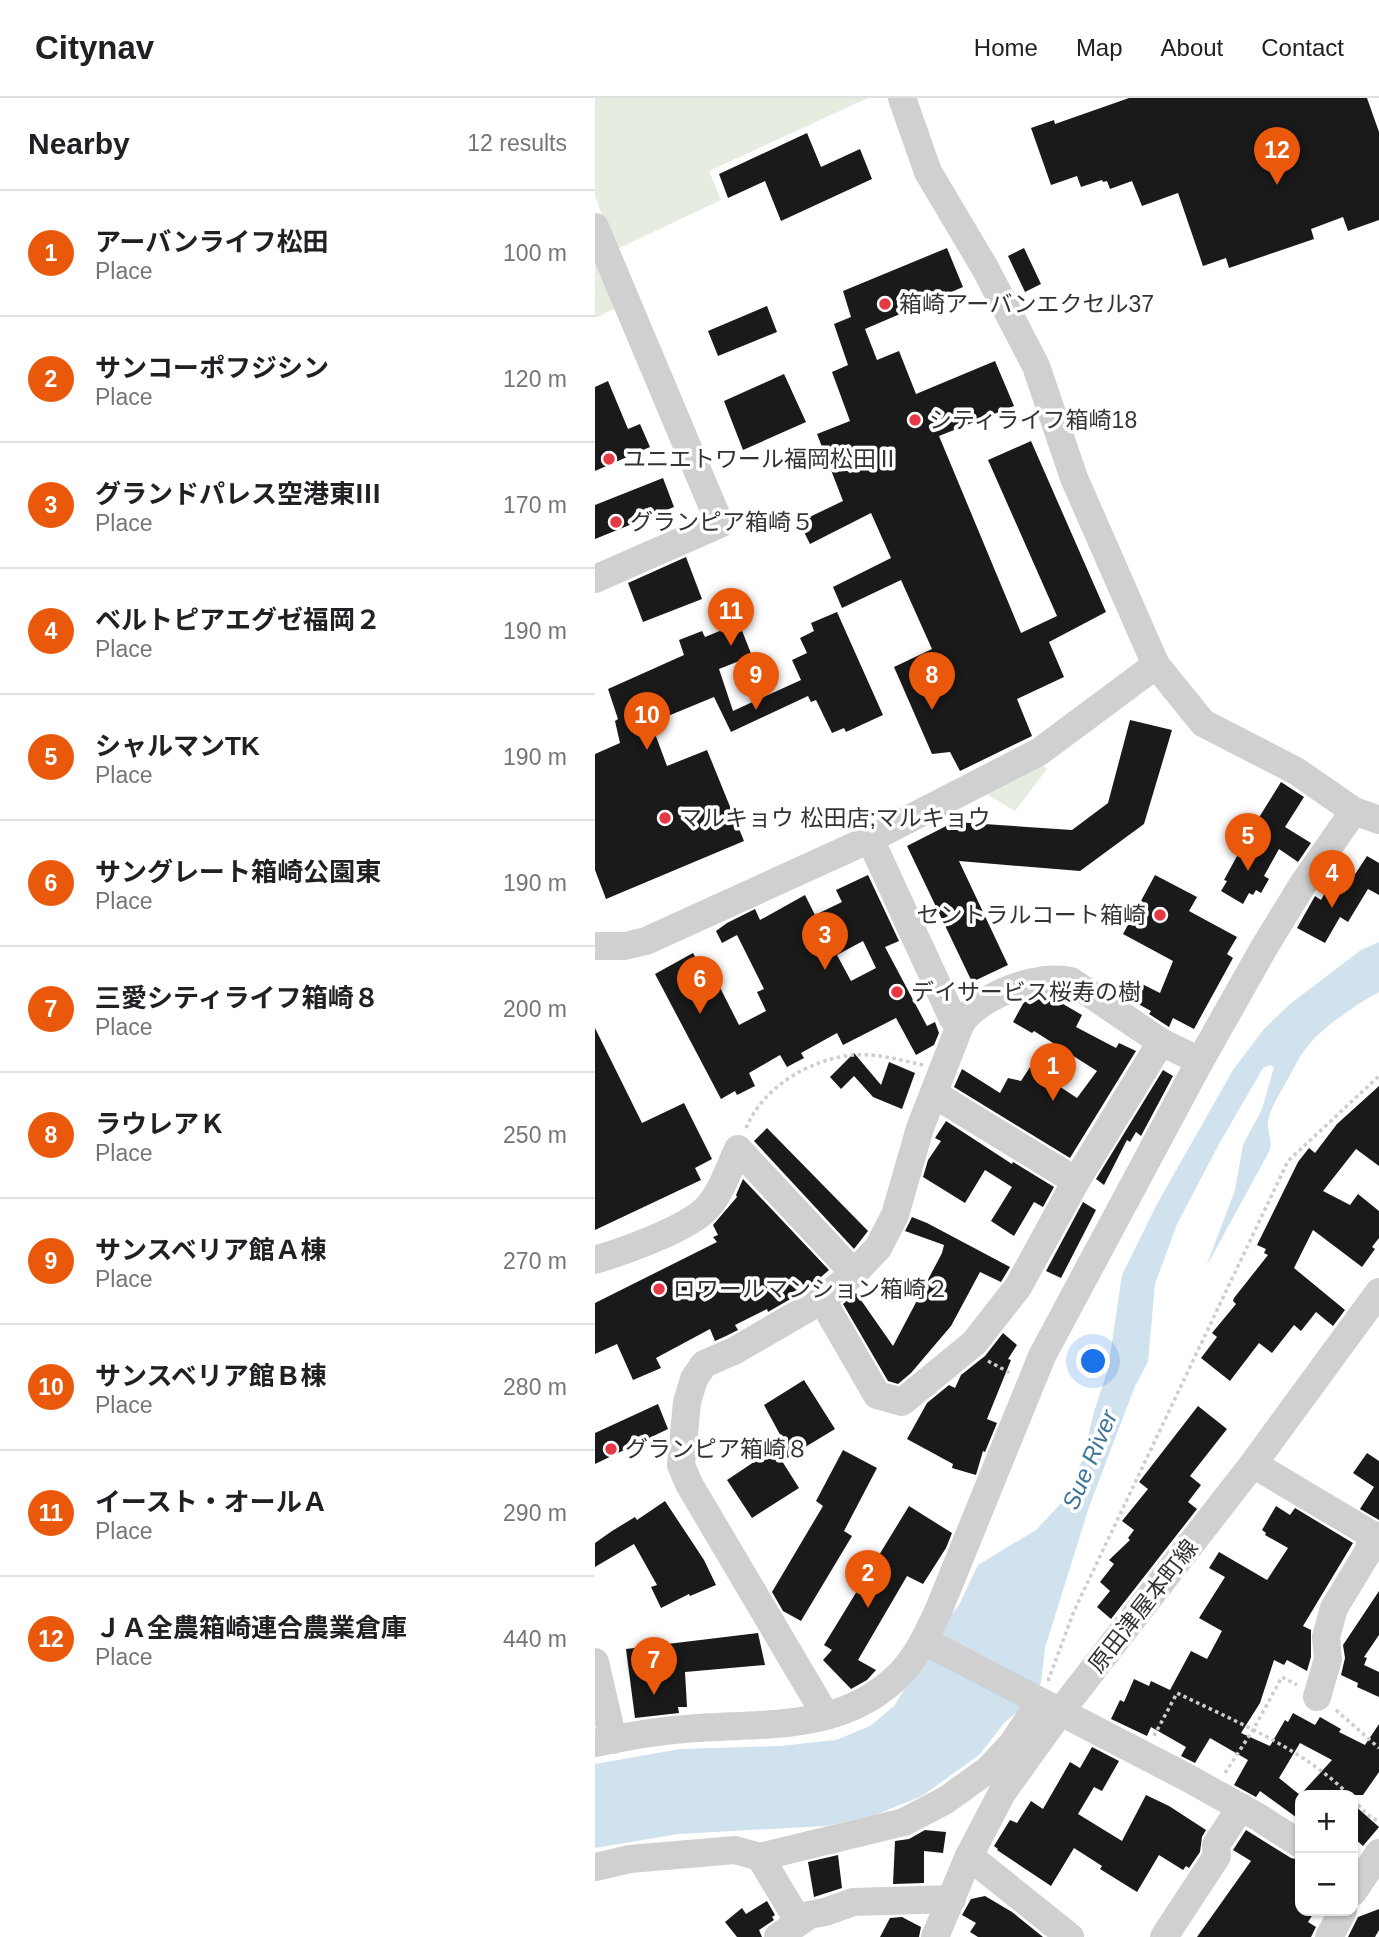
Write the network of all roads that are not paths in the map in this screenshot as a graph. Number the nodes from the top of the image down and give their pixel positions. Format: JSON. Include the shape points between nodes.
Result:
{"nodes":[{"id":1,"x":902,"y":98,"type":"edge"},
{"id":2,"x":597,"y":237,"type":"edge"},
{"id":3,"x":595,"y":579,"type":"edge"},
{"id":4,"x":1156,"y":665,"type":"junction"},
{"id":5,"x":1366,"y":815,"type":"edge"},
{"id":6,"x":870,"y":839,"type":"junction"},
{"id":7,"x":595,"y":946,"type":"edge"},
{"id":8,"x":961,"y":1023,"type":"junction"},
{"id":9,"x":1161,"y":1042,"type":"junction"},
{"id":10,"x":1200,"y":1061,"type":"junction"},
{"id":11,"x":939,"y":1082,"type":"junction"},
{"id":12,"x":1076,"y":1181,"type":"junction"},
{"id":13,"x":595,"y":1260,"type":"edge"},
{"id":14,"x":855,"y":1273,"type":"junction"},
{"id":15,"x":1379,"y":1292,"type":"edge"},
{"id":16,"x":822,"y":1300,"type":"junction"},
{"id":17,"x":1253,"y":1464,"type":"junction"},
{"id":18,"x":1376,"y":1537,"type":"edge"},
{"id":19,"x":930,"y":1643,"type":"junction"},
{"id":20,"x":595,"y":1662,"type":"edge"},
{"id":21,"x":1318,"y":1697,"type":"road end"},
{"id":22,"x":1050,"y":1707,"type":"junction"},
{"id":23,"x":826,"y":1716,"type":"junction"},
{"id":24,"x":604,"y":1741,"type":"edge"},
{"id":25,"x":1241,"y":1807,"type":"junction"},
{"id":26,"x":1295,"y":1841,"type":"edge"},
{"id":27,"x":1379,"y":1853,"type":"edge"},
{"id":28,"x":969,"y":1856,"type":"junction"},
{"id":29,"x":760,"y":1857,"type":"junction"},
{"id":30,"x":595,"y":1867,"type":"edge"},
{"id":31,"x":1361,"y":1887,"type":"edge"},
{"id":32,"x":952,"y":1899,"type":"junction"},
{"id":33,"x":1340,"y":1916,"type":"edge"},
{"id":34,"x":788,"y":1930,"type":"edge"},
{"id":35,"x":935,"y":1937,"type":"edge"},
{"id":36,"x":1070,"y":1937,"type":"edge"},
{"id":37,"x":1164,"y":1937,"type":"edge"},
{"id":38,"x":1328,"y":1937,"type":"edge"}],
"edges":[{"from":1,"to":4,"type":"street","via":[[928,172],[1036,366],[1074,478]]},
{"from":2,"to":3,"type":"street","via":[[720,524]]},
{"from":4,"to":5,"type":"street","via":[[1203,723],[1296,771]]},
{"from":4,"to":6,"type":"street","via":[[1039,752]]},
{"from":5,"to":10,"type":"street","via":[[1303,884]]},
{"from":6,"to":7,"type":"street","via":[[646,941]]},
{"from":6,"to":8,"type":"street","via":[[953,1019]]},
{"from":8,"to":9,"type":"street","via":[[969,1012],[1013,988],[1058,978],[1070,981]]},
{"from":8,"to":11,"type":"street"},
{"from":9,"to":10,"type":"street"},
{"from":9,"to":12,"type":"street"},
{"from":10,"to":19,"type":"street","via":[[1030,1383]]},
{"from":11,"to":12,"type":"street"},
{"from":11,"to":14,"type":"street","via":[[891,1223],[878,1248]]},
{"from":12,"to":16,"type":"street","via":[[1018,1287],[974,1343],[902,1402],[877,1395]]},
{"from":13,"to":14,"type":"street","via":[[684,1224],[707,1209],[738,1149]]},
{"from":14,"to":16,"type":"street"},
{"from":15,"to":17,"type":"street","name":"原田津屋本町線"},
{"from":16,"to":23,"type":"street","via":[[704,1364],[687,1402],[681,1465]]},
{"from":17,"to":18,"type":"street"},
{"from":17,"to":22,"type":"street","name":"原田津屋本町線"},
{"from":18,"to":21,"type":"street","via":[[1334,1608]]},
{"from":19,"to":22,"type":"street"},
{"from":19,"to":23,"type":"street","via":[[879,1693]]},
{"from":20,"to":24,"type":"street"},
{"from":22,"to":25,"type":"street"},
{"from":22,"to":28,"type":"street","name":"原田津屋本町線"},
{"from":22,"to":29,"type":"street","via":[[989,1769],[946,1800],[904,1822]]},
{"from":23,"to":24,"type":"street","via":[[807,1722],[683,1729]]},
{"from":25,"to":26,"type":"street"},
{"from":25,"to":37,"type":"street","via":[[1216,1844],[1217,1856]]},
{"from":27,"to":31,"type":"street"},
{"from":28,"to":32,"type":"street","name":"原田津屋本町線"},
{"from":28,"to":36,"type":"street"},
{"from":29,"to":30,"type":"street","via":[[735,1850],[630,1859]]},
{"from":29,"to":34,"type":"street"},
{"from":32,"to":34,"type":"street","via":[[853,1902],[809,1915]]},
{"from":32,"to":35,"type":"street","name":"原田津屋本町線"},
{"from":33,"to":38,"type":"street"}]}
